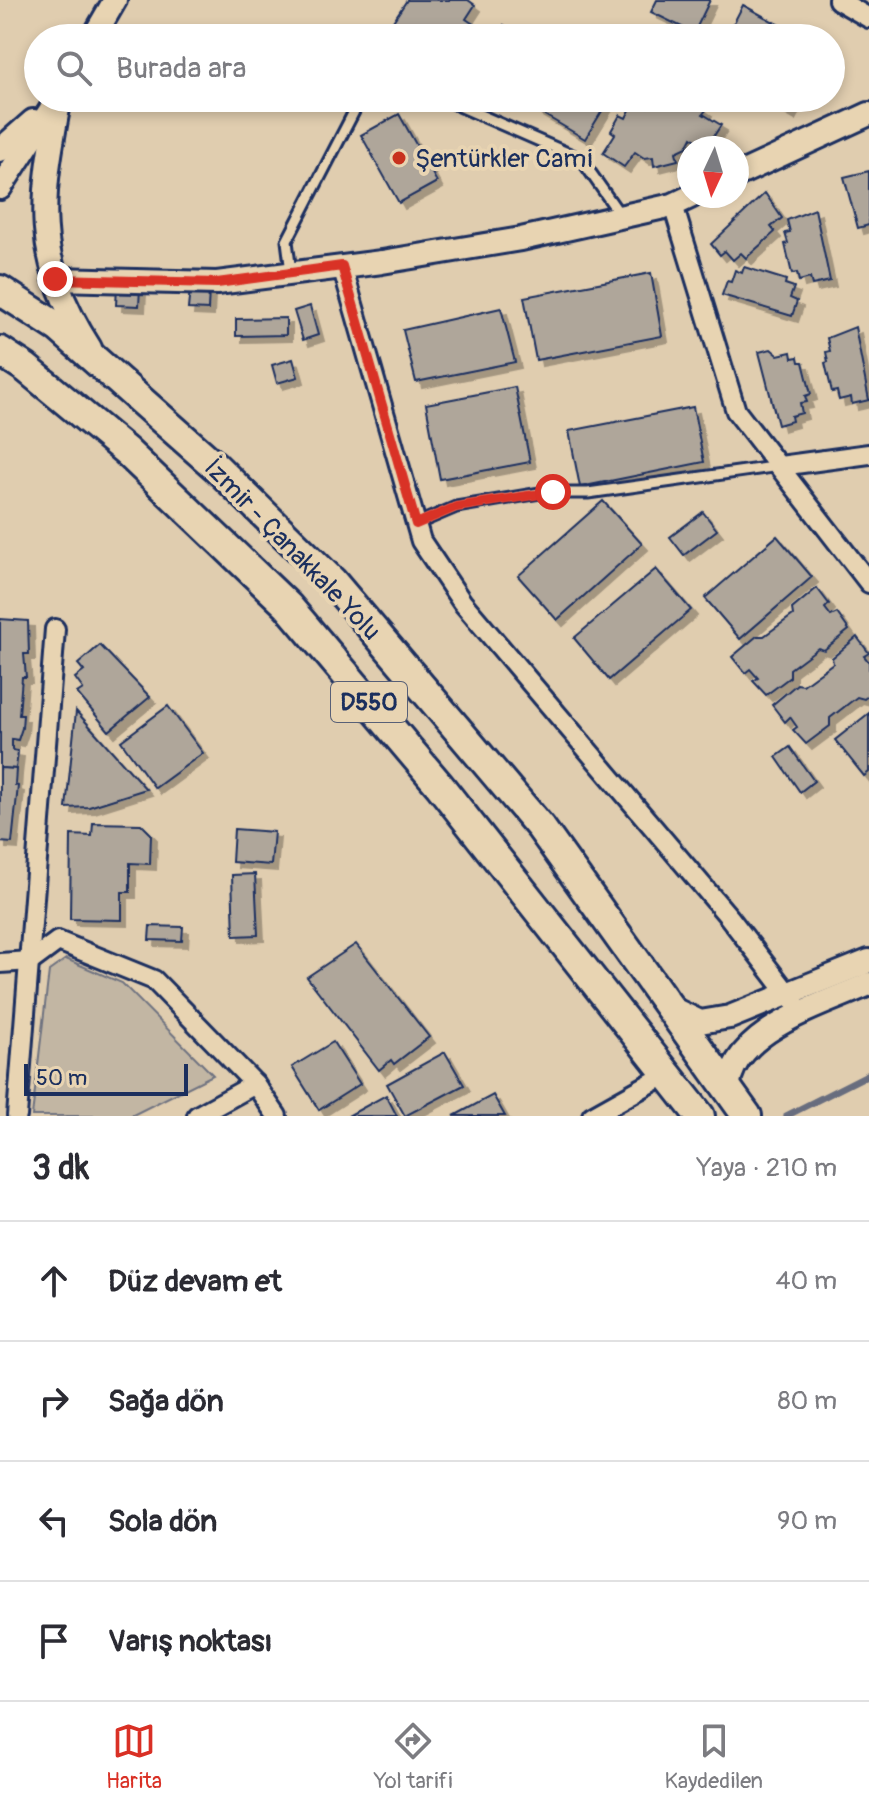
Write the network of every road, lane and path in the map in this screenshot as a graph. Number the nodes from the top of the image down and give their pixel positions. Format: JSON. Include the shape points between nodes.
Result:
{"nodes":[{"id":1,"x":115,"y":0,"type":"edge"},
{"id":2,"x":838,"y":0,"type":"edge"},
{"id":3,"x":869,"y":18,"type":"edge"},
{"id":4,"x":101,"y":24,"type":"edge"},
{"id":5,"x":42,"y":112,"type":"edge"},
{"id":6,"x":49,"y":112,"type":"edge"},
{"id":7,"x":56,"y":112,"type":"edge"},
{"id":8,"x":354,"y":112,"type":"edge"},
{"id":9,"x":473,"y":112,"type":"edge"},
{"id":10,"x":869,"y":114,"type":"edge"},
{"id":11,"x":0,"y":150,"type":"edge"},
{"id":12,"x":749,"y":169,"type":"edge"},
{"id":13,"x":0,"y":188,"type":"edge"},
{"id":14,"x":677,"y":202,"type":"edge"},
{"id":15,"x":685,"y":208,"type":"edge"},
{"id":16,"x":621,"y":216,"type":"junction"},
{"id":17,"x":342,"y":266,"type":"junction"},
{"id":18,"x":292,"y":273,"type":"junction"},
{"id":19,"x":55,"y":279,"type":"junction"},
{"id":20,"x":0,"y":290,"type":"edge"},
{"id":21,"x":0,"y":351,"type":"edge"},
{"id":22,"x":101,"y":366,"type":"junction"},
{"id":23,"x":869,"y":454,"type":"edge"},
{"id":24,"x":780,"y":466,"type":"junction"},
{"id":25,"x":416,"y":524,"type":"junction"},
{"id":26,"x":869,"y":583,"type":"edge"},
{"id":27,"x":55,"y":629,"type":"dead end"},
{"id":28,"x":31,"y":961,"type":"junction"},
{"id":29,"x":869,"y":961,"type":"edge"},
{"id":30,"x":0,"y":963,"type":"edge"},
{"id":31,"x":869,"y":984,"type":"edge"},
{"id":32,"x":789,"y":994,"type":"junction"},
{"id":33,"x":667,"y":1006,"type":"junction"},
{"id":34,"x":804,"y":1013,"type":"junction"},
{"id":35,"x":667,"y":1074,"type":"junction"},
{"id":36,"x":255,"y":1084,"type":"junction"},
{"id":37,"x":736,"y":1102,"type":"edge"},
{"id":38,"x":694,"y":1109,"type":"edge"},
{"id":39,"x":17,"y":1116,"type":"edge"},
{"id":40,"x":197,"y":1116,"type":"edge"},
{"id":41,"x":277,"y":1116,"type":"edge"},
{"id":42,"x":592,"y":1116,"type":"edge"}],
"edges":[{"from":1,"to":4,"type":"street"},
{"from":2,"to":3,"type":"street"},
{"from":5,"to":11,"type":"street"},
{"from":6,"to":13,"type":"street"},
{"from":7,"to":19,"type":"street","via":[[43,230]]},
{"from":8,"to":18,"type":"lane","via":[[287,241]]},
{"from":9,"to":16,"type":"lane","via":[[581,159]]},
{"from":10,"to":12,"type":"street"},
{"from":14,"to":16,"type":"street"},
{"from":15,"to":24,"type":"street","via":[[736,411]]},
{"from":16,"to":17,"type":"street","via":[[521,239]]},
{"from":17,"to":18,"type":"street"},
{"from":17,"to":25,"type":"street"},
{"from":18,"to":19,"type":"street","via":[[217,283]]},
{"from":19,"to":22,"type":"street"},
{"from":20,"to":22,"type":"highway","name":"İzmir - Çanakkale Yolu","via":[[59,328]]},
{"from":21,"to":35,"type":"highway","name":"İzmir - Çanakkale Yolu","number":"D550","via":[[126,451],[288,606],[440,786]]},
{"from":22,"to":33,"type":"highway","name":"İzmir - Çanakkale Yolu","via":[[215,466],[332,581],[541,828]]},
{"from":23,"to":24,"type":"street"},
{"from":24,"to":25,"type":"lane","via":[[588,493],[540,493],[456,507]]},
{"from":24,"to":26,"type":"street"},
{"from":25,"to":32,"type":"street","via":[[421,541],[462,602]]},
{"from":27,"to":28,"type":"street"},
{"from":28,"to":30,"type":"street"},
{"from":28,"to":36,"type":"street","via":[[58,941],[154,980]]},
{"from":28,"to":39,"type":"street"},
{"from":29,"to":32,"type":"street"},
{"from":31,"to":34,"type":"street"},
{"from":32,"to":33,"type":"street","via":[[730,1017],[700,1022]]},
{"from":32,"to":34,"type":"street"},
{"from":33,"to":37,"type":"highway","name":"İzmir - Çanakkale Yolu"},
{"from":34,"to":37,"type":"street","via":[[767,1030],[735,1062],[728,1078]]},
{"from":35,"to":38,"type":"highway","name":"İzmir - Çanakkale Yolu","number":"D550"},
{"from":35,"to":42,"type":"street"},
{"from":36,"to":40,"type":"street"},
{"from":36,"to":41,"type":"street"}]}
